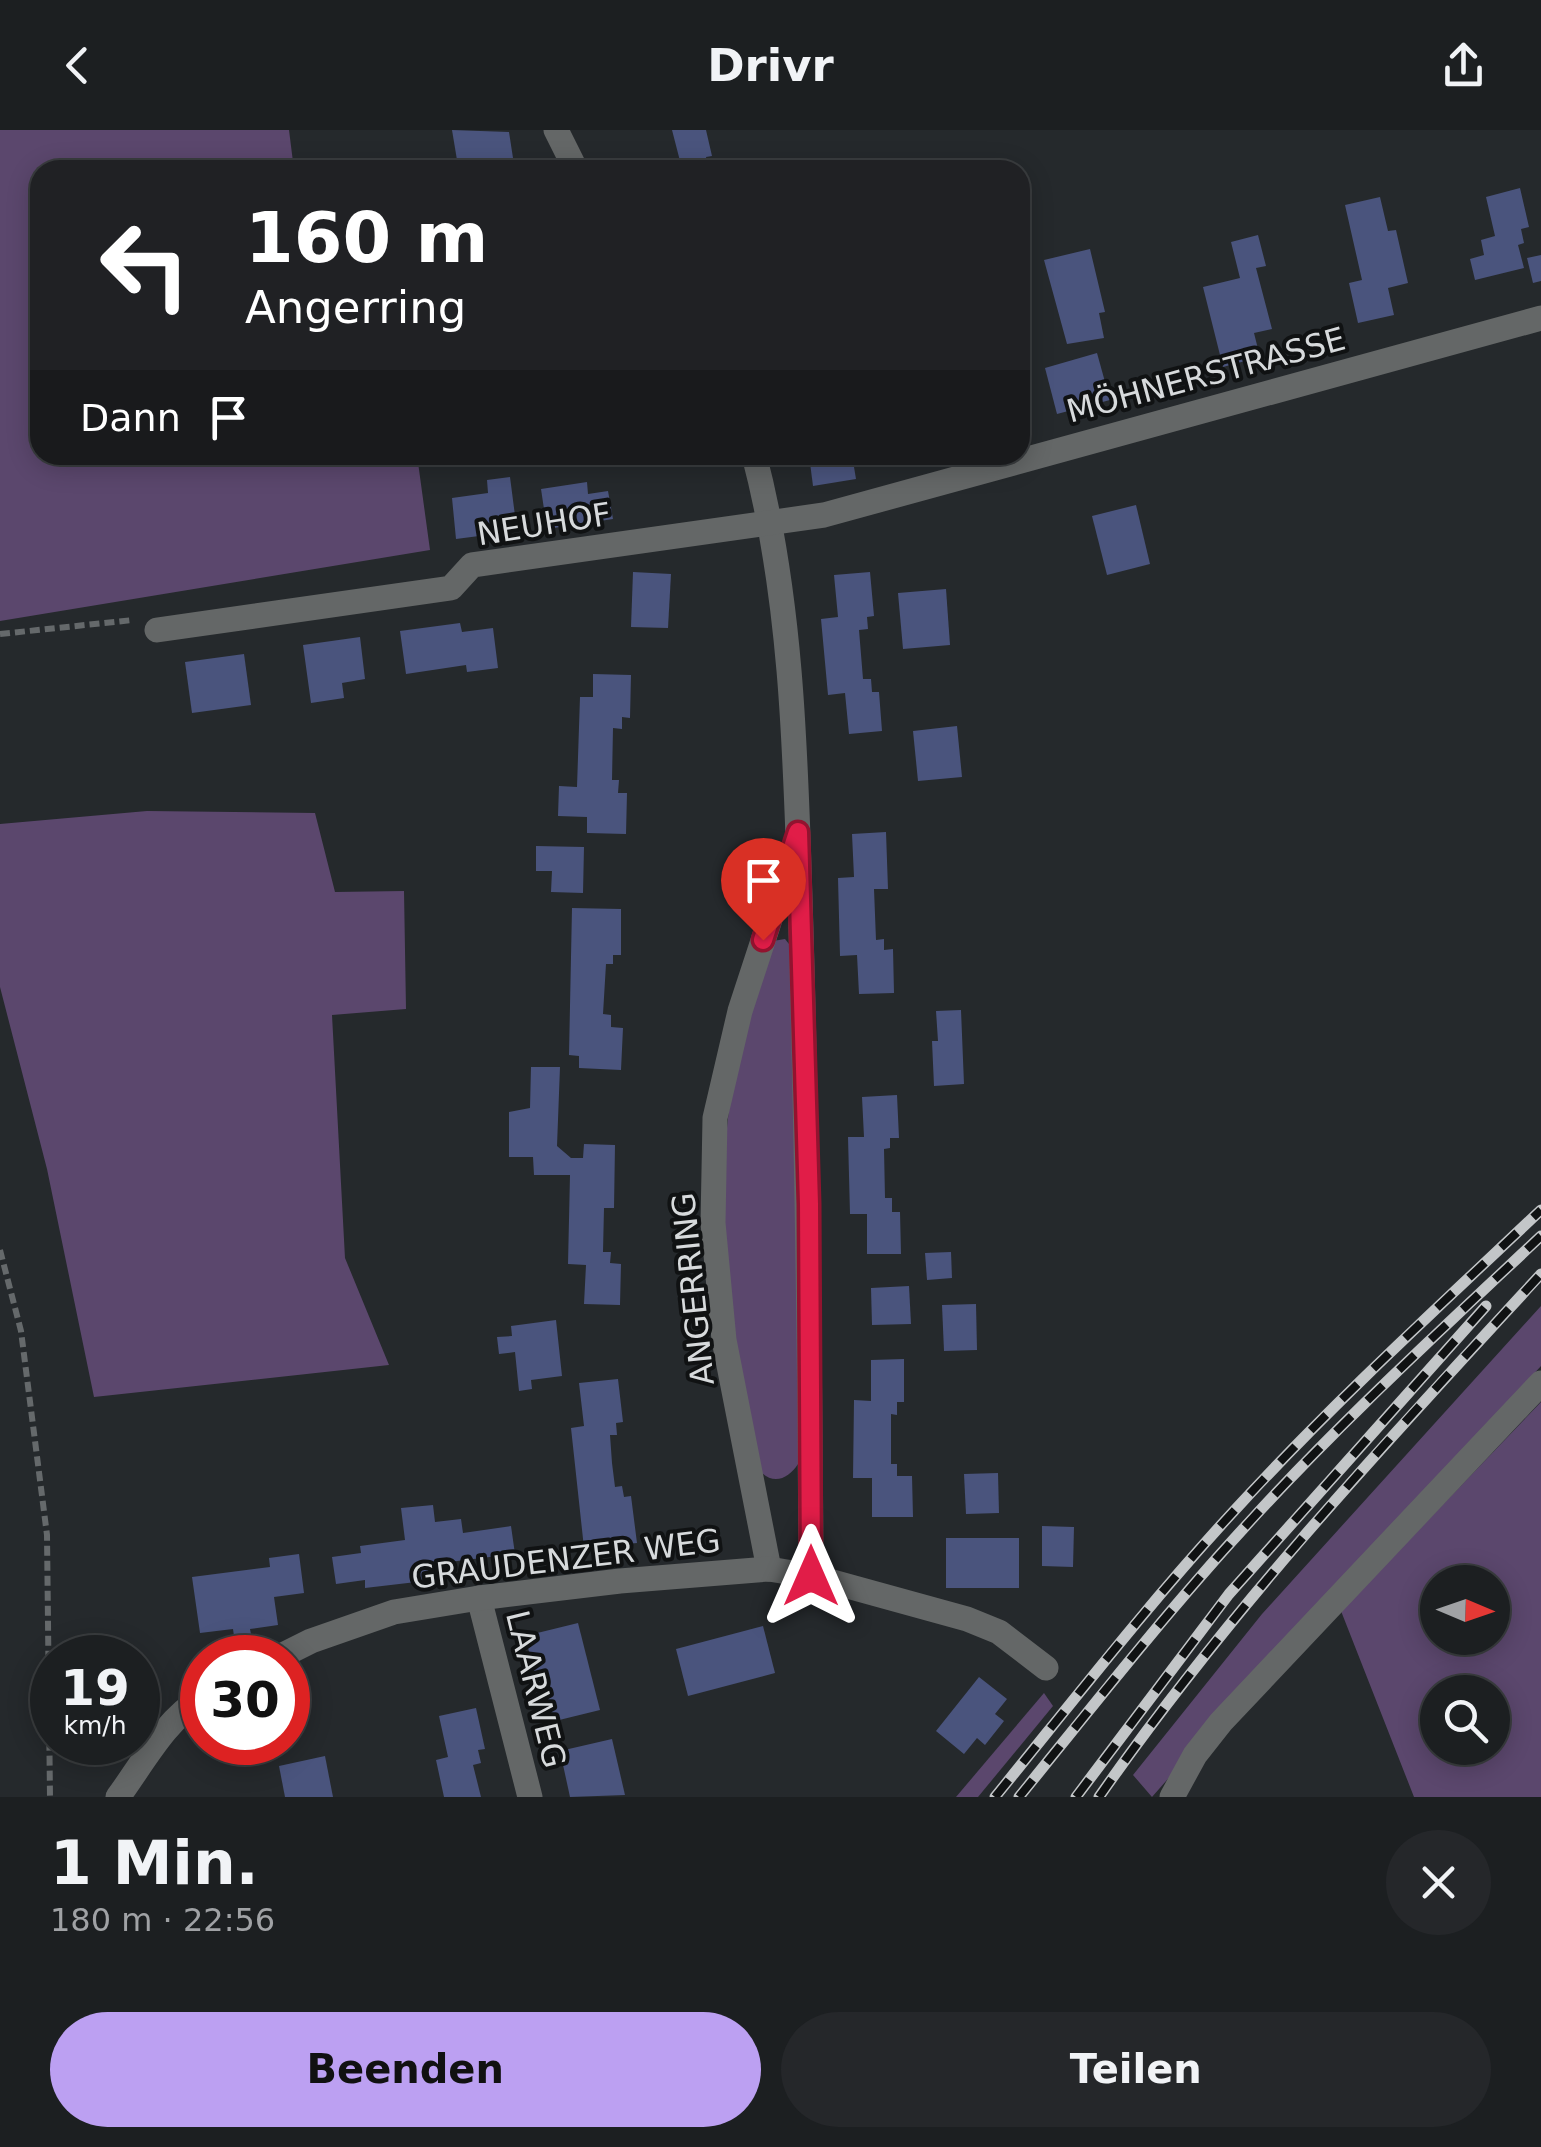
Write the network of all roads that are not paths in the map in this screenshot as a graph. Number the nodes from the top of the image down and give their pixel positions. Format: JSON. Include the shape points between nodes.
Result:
{"nodes":[{"id":1,"x":556,"y":130,"type":"edge"},
{"id":2,"x":571,"y":160,"type":"edge"},
{"id":3,"x":1541,"y":318,"type":"edge"},
{"id":4,"x":1030,"y":458,"type":"edge"},
{"id":5,"x":757,"y":465,"type":"edge"},
{"id":6,"x":1006,"y":465,"type":"edge"},
{"id":7,"x":772,"y":523,"type":"junction"},
{"id":8,"x":157,"y":630,"type":"road end"},
{"id":9,"x":798,"y":832,"type":"junction"},
{"id":10,"x":1541,"y":1384,"type":"edge"},
{"id":11,"x":769,"y":1569,"type":"junction"},
{"id":12,"x":811,"y":1576,"type":"junction"},
{"id":13,"x":479,"y":1598,"type":"junction"},
{"id":14,"x":310,"y":1641,"type":"edge"},
{"id":15,"x":1046,"y":1668,"type":"dead end"},
{"id":16,"x":180,"y":1716,"type":"edge"},
{"id":17,"x":118,"y":1797,"type":"edge"},
{"id":18,"x":530,"y":1797,"type":"edge"},
{"id":19,"x":1172,"y":1797,"type":"edge"}],
"edges":[{"from":1,"to":2,"type":"street"},
{"from":3,"to":4,"type":"street","name":"MÖHNERSTRASSE"},
{"from":5,"to":7,"type":"street","name":"ANGERRING"},
{"from":6,"to":7,"type":"street","name":"MÖHNERSTRASSE"},
{"from":7,"to":8,"type":"street","name":"NEUHOF","via":[[472,565],[450,588]]},
{"from":7,"to":9,"type":"street","name":"ANGERRING"},
{"from":9,"to":11,"type":"street","name":"ANGERRING","via":[[740,1011],[715,1118],[713,1223],[724,1340]]},
{"from":9,"to":12,"type":"street","name":"ANGERRING"},
{"from":10,"to":19,"type":"street","via":[[1221,1722]]},
{"from":11,"to":12,"type":"street","name":"GRAUDENZER WEG"},
{"from":11,"to":13,"type":"street","name":"GRAUDENZER WEG"},
{"from":12,"to":15,"type":"street","name":"GRAUDENZER WEG","via":[[967,1618],[999,1632]]},
{"from":13,"to":14,"type":"street","name":"GRAUDENZER WEG","via":[[394,1612]]},
{"from":13,"to":18,"type":"street","name":"LAARWEG"},
{"from":16,"to":17,"type":"street"}]}
